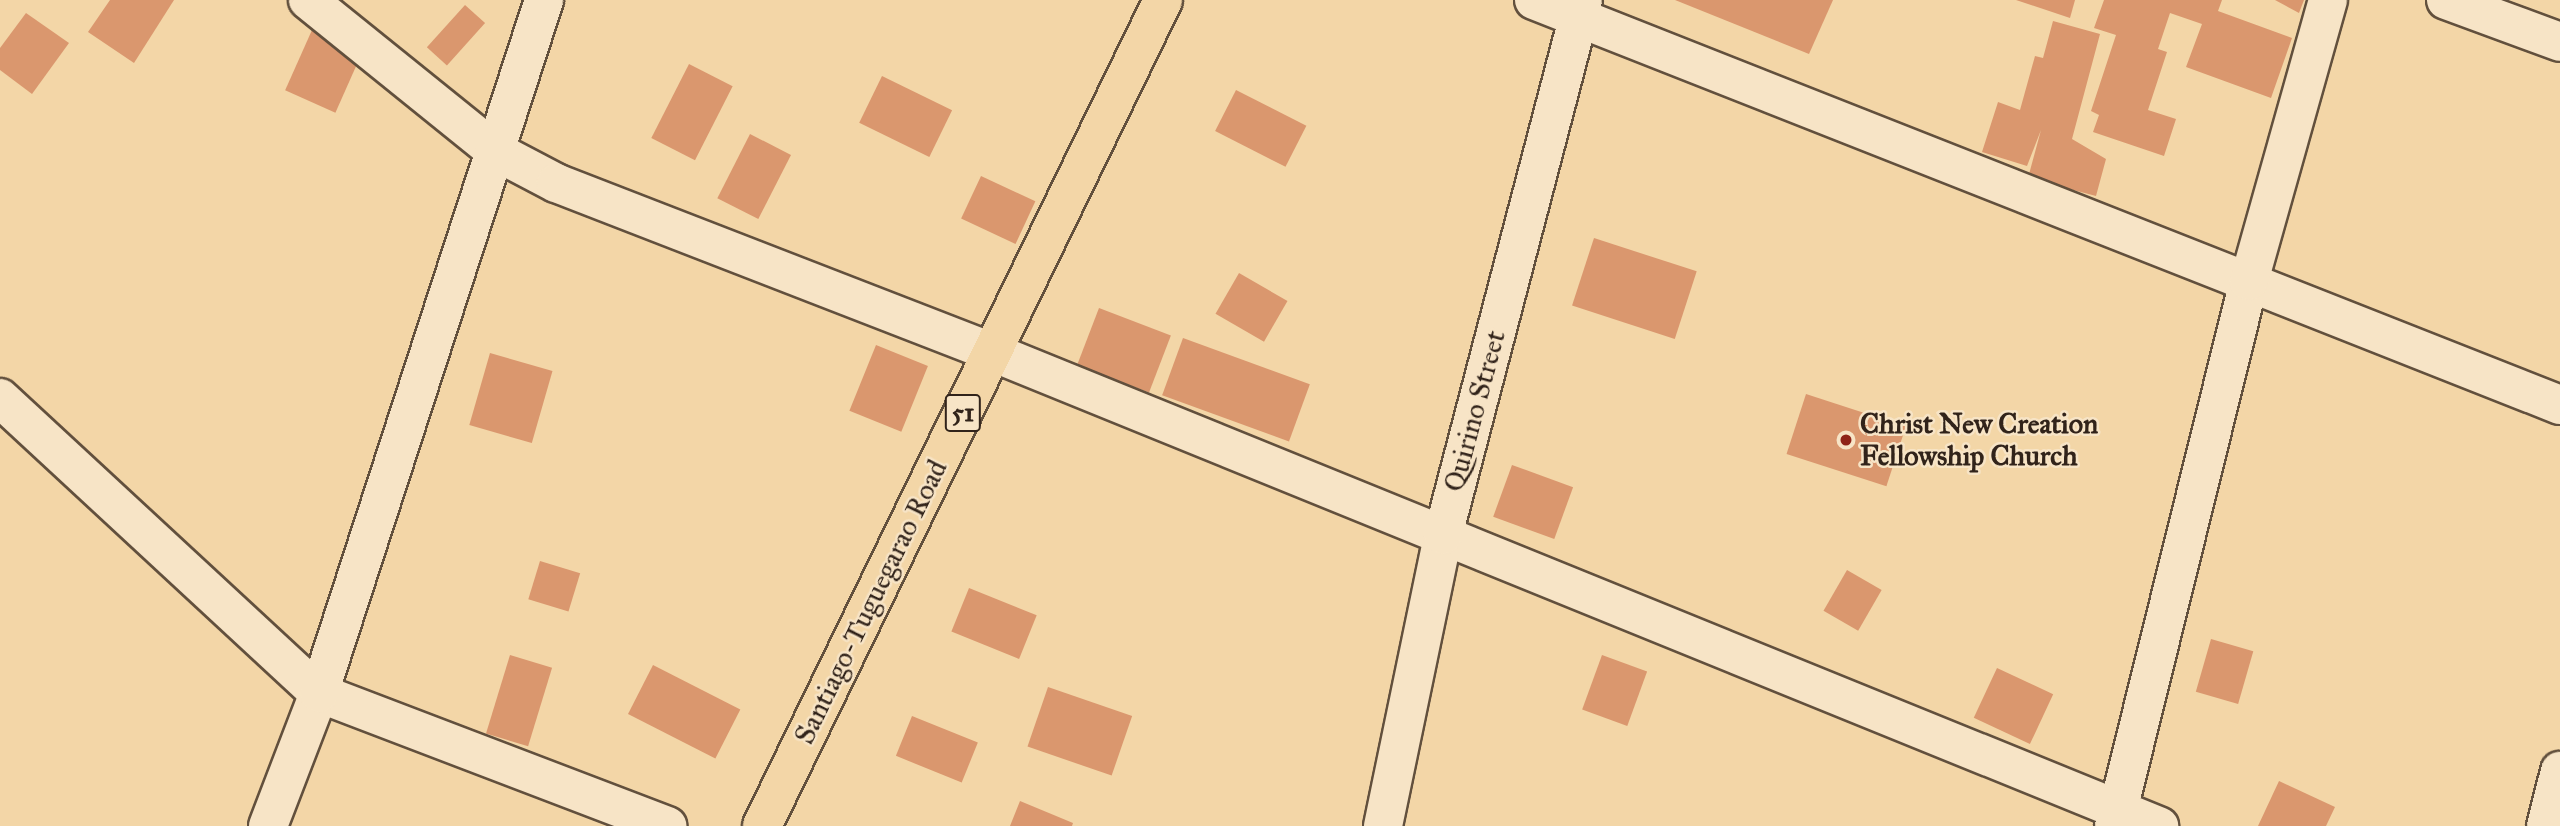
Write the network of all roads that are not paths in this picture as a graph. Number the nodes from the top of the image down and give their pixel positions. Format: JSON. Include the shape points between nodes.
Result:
{"nodes":[{"id":1,"x":309,"y":0,"type":"edge"},
{"id":2,"x":544,"y":0,"type":"edge"},
{"id":3,"x":1163,"y":0,"type":"edge"},
{"id":4,"x":1534,"y":0,"type":"edge"},
{"id":5,"x":2328,"y":0,"type":"edge"},
{"id":6,"x":2446,"y":0,"type":"edge"},
{"id":7,"x":1581,"y":9,"type":"edge"},
{"id":8,"x":2560,"y":42,"type":"edge"},
{"id":9,"x":495,"y":151,"type":"junction"},
{"id":10,"x":2249,"y":281,"type":"junction"},
{"id":11,"x":992,"y":352,"type":"junction"},
{"id":12,"x":0,"y":398,"type":"edge"},
{"id":13,"x":2560,"y":405,"type":"edge"},
{"id":14,"x":1443,"y":535,"type":"junction"},
{"id":15,"x":319,"y":693,"type":"junction"},
{"id":16,"x":2560,"y":771,"type":"edge"},
{"id":17,"x":2117,"y":818,"type":"edge"},
{"id":18,"x":268,"y":826,"type":"edge"},
{"id":19,"x":668,"y":826,"type":"edge"},
{"id":20,"x":762,"y":826,"type":"edge"},
{"id":21,"x":1383,"y":826,"type":"edge"},
{"id":22,"x":2159,"y":826,"type":"edge"},
{"id":23,"x":2546,"y":826,"type":"edge"}],
"edges":[{"from":1,"to":9,"type":"street"},
{"from":2,"to":9,"type":"street"},
{"from":3,"to":11,"type":"highway","name":"Santiago-Tuguegarao Road","number":"51"},
{"from":4,"to":7,"type":"street"},
{"from":5,"to":10,"type":"street"},
{"from":6,"to":8,"type":"street"},
{"from":7,"to":10,"type":"street"},
{"from":7,"to":14,"type":"street","name":"Quirino Street"},
{"from":9,"to":11,"type":"street","via":[[556,183]]},
{"from":9,"to":15,"type":"street"},
{"from":10,"to":13,"type":"street"},
{"from":10,"to":17,"type":"street"},
{"from":11,"to":14,"type":"street"},
{"from":11,"to":20,"type":"highway","name":"Santiago-Tuguegarao Road","number":"51"},
{"from":12,"to":15,"type":"street"},
{"from":14,"to":17,"type":"street"},
{"from":14,"to":21,"type":"street","name":"Quirino Street"},
{"from":15,"to":18,"type":"street"},
{"from":15,"to":19,"type":"street"},
{"from":16,"to":23,"type":"street"},
{"from":17,"to":22,"type":"street"}]}
